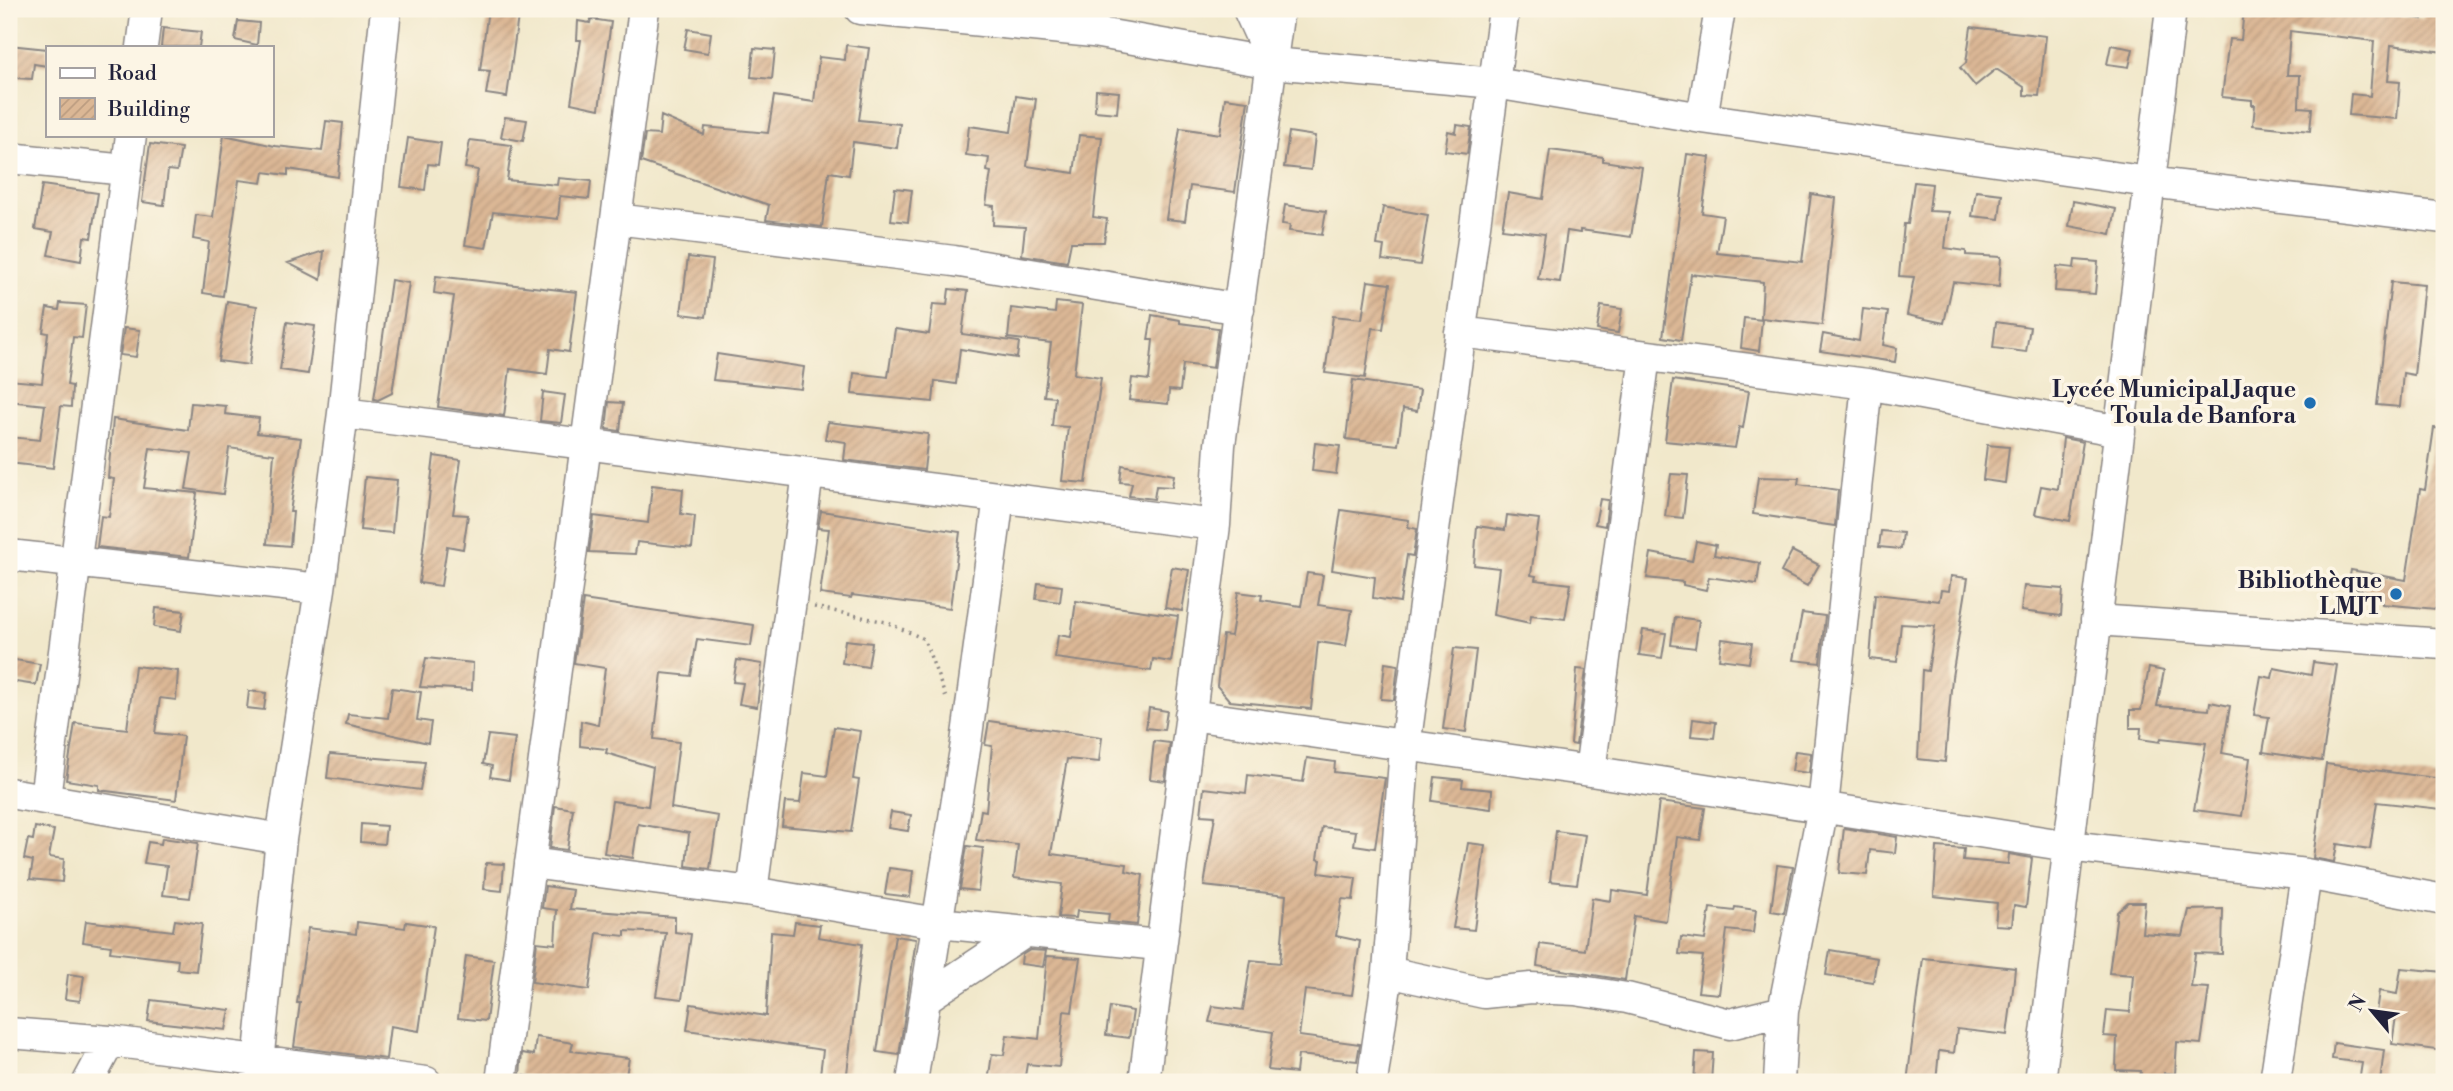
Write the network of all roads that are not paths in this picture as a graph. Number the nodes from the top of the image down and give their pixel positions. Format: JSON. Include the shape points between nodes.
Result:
{"nodes":[{"id":1,"x":147,"y":9,"type":"edge"},
{"id":2,"x":386,"y":9,"type":"edge"},
{"id":3,"x":644,"y":9,"type":"edge"},
{"id":4,"x":860,"y":9,"type":"edge"},
{"id":5,"x":1248,"y":9,"type":"edge"},
{"id":6,"x":1279,"y":9,"type":"edge"},
{"id":7,"x":1504,"y":9,"type":"edge"},
{"id":8,"x":1720,"y":9,"type":"edge"},
{"id":9,"x":2171,"y":9,"type":"edge"},
{"id":10,"x":918,"y":12,"type":"edge"},
{"id":11,"x":142,"y":46,"type":"edge"},
{"id":12,"x":1272,"y":63,"type":"junction"},
{"id":13,"x":1495,"y":83,"type":"junction"},
{"id":14,"x":1702,"y":118,"type":"junction"},
{"id":15,"x":131,"y":136,"type":"edge"},
{"id":16,"x":9,"y":158,"type":"edge"},
{"id":17,"x":126,"y":170,"type":"junction"},
{"id":18,"x":2150,"y":182,"type":"junction"},
{"id":19,"x":2444,"y":218,"type":"edge"},
{"id":20,"x":616,"y":219,"type":"junction"},
{"id":21,"x":1239,"y":309,"type":"junction"},
{"id":22,"x":1460,"y":332,"type":"junction"},
{"id":23,"x":1645,"y":356,"type":"junction"},
{"id":24,"x":1867,"y":384,"type":"junction"},
{"id":25,"x":343,"y":413,"type":"junction"},
{"id":26,"x":2119,"y":430,"type":"junction"},
{"id":27,"x":586,"y":444,"type":"junction"},
{"id":28,"x":808,"y":473,"type":"junction"},
{"id":29,"x":999,"y":497,"type":"junction"},
{"id":30,"x":1215,"y":524,"type":"junction"},
{"id":31,"x":9,"y":555,"type":"edge"},
{"id":32,"x":75,"y":561,"type":"junction"},
{"id":33,"x":320,"y":589,"type":"junction"},
{"id":34,"x":2096,"y":620,"type":"junction"},
{"id":35,"x":2444,"y":644,"type":"edge"},
{"id":36,"x":1190,"y":715,"type":"junction"},
{"id":37,"x":1405,"y":747,"type":"junction"},
{"id":38,"x":1590,"y":771,"type":"junction"},
{"id":39,"x":9,"y":793,"type":"edge"},
{"id":40,"x":45,"y":798,"type":"junction"},
{"id":41,"x":1823,"y":807,"type":"junction"},
{"id":42,"x":281,"y":839,"type":"junction"},
{"id":43,"x":2069,"y":846,"type":"junction"},
{"id":44,"x":530,"y":863,"type":"junction"},
{"id":45,"x":2306,"y":874,"type":"junction"},
{"id":46,"x":752,"y":892,"type":"junction"},
{"id":47,"x":2444,"y":900,"type":"edge"},
{"id":48,"x":939,"y":923,"type":"junction"},
{"id":49,"x":1027,"y":932,"type":"junction"},
{"id":50,"x":1159,"y":944,"type":"junction"},
{"id":51,"x":1388,"y":972,"type":"junction"},
{"id":52,"x":926,"y":998,"type":"junction"},
{"id":53,"x":1783,"y":1011,"type":"junction"},
{"id":54,"x":9,"y":1033,"type":"edge"},
{"id":55,"x":110,"y":1041,"type":"junction"},
{"id":56,"x":257,"y":1070,"type":"edge"},
{"id":57,"x":88,"y":1082,"type":"edge"},
{"id":58,"x":425,"y":1082,"type":"edge"},
{"id":59,"x":501,"y":1082,"type":"edge"},
{"id":60,"x":912,"y":1082,"type":"edge"},
{"id":61,"x":1144,"y":1082,"type":"edge"},
{"id":62,"x":1372,"y":1082,"type":"edge"},
{"id":63,"x":1779,"y":1082,"type":"edge"},
{"id":64,"x":2040,"y":1082,"type":"edge"},
{"id":65,"x":2275,"y":1082,"type":"edge"}],
"edges":[{"from":1,"to":11,"type":"street"},
{"from":2,"to":25,"type":"street"},
{"from":3,"to":20,"type":"street"},
{"from":4,"to":10,"type":"street"},
{"from":5,"to":12,"type":"street"},
{"from":6,"to":12,"type":"street"},
{"from":7,"to":13,"type":"street"},
{"from":8,"to":14,"type":"street"},
{"from":9,"to":18,"type":"street"},
{"from":10,"to":12,"type":"street","via":[[1093,32]]},
{"from":12,"to":13,"type":"street"},
{"from":12,"to":21,"type":"street"},
{"from":13,"to":14,"type":"street"},
{"from":13,"to":22,"type":"street"},
{"from":14,"to":18,"type":"street"},
{"from":15,"to":17,"type":"street"},
{"from":16,"to":17,"type":"street"},
{"from":17,"to":32,"type":"street"},
{"from":18,"to":19,"type":"street"},
{"from":18,"to":26,"type":"street"},
{"from":20,"to":21,"type":"street","via":[[954,261]]},
{"from":20,"to":27,"type":"street"},
{"from":21,"to":30,"type":"street","via":[[1220,445]]},
{"from":22,"to":23,"type":"street"},
{"from":22,"to":37,"type":"street"},
{"from":23,"to":24,"type":"street"},
{"from":23,"to":38,"type":"street"},
{"from":24,"to":26,"type":"street"},
{"from":24,"to":41,"type":"street"},
{"from":25,"to":27,"type":"street"},
{"from":25,"to":33,"type":"street"},
{"from":26,"to":34,"type":"street"},
{"from":27,"to":28,"type":"street"},
{"from":27,"to":44,"type":"street"},
{"from":28,"to":29,"type":"street"},
{"from":28,"to":46,"type":"street"},
{"from":29,"to":30,"type":"street"},
{"from":29,"to":48,"type":"street"},
{"from":30,"to":36,"type":"street"},
{"from":31,"to":32,"type":"street"},
{"from":32,"to":33,"type":"street"},
{"from":32,"to":40,"type":"street"},
{"from":33,"to":42,"type":"street"},
{"from":34,"to":35,"type":"street"},
{"from":34,"to":43,"type":"street"},
{"from":36,"to":37,"type":"street"},
{"from":36,"to":50,"type":"street"},
{"from":37,"to":38,"type":"street"},
{"from":37,"to":51,"type":"street"},
{"from":38,"to":41,"type":"street"},
{"from":39,"to":40,"type":"street"},
{"from":40,"to":42,"type":"street"},
{"from":41,"to":43,"type":"street"},
{"from":41,"to":53,"type":"street"},
{"from":42,"to":56,"type":"street"},
{"from":43,"to":45,"type":"street"},
{"from":43,"to":64,"type":"street"},
{"from":44,"to":46,"type":"street"},
{"from":44,"to":59,"type":"street"},
{"from":45,"to":47,"type":"street"},
{"from":45,"to":65,"type":"street"},
{"from":46,"to":48,"type":"street"},
{"from":48,"to":49,"type":"street"},
{"from":48,"to":52,"type":"street"},
{"from":49,"to":50,"type":"street"},
{"from":49,"to":52,"type":"street"},
{"from":50,"to":61,"type":"street"},
{"from":51,"to":53,"type":"street","via":[[1485,993],[1575,990],[1730,1024]]},
{"from":51,"to":62,"type":"street"},
{"from":52,"to":60,"type":"street"},
{"from":53,"to":63,"type":"street"},
{"from":54,"to":55,"type":"street"},
{"from":55,"to":56,"type":"street"},
{"from":55,"to":57,"type":"street"},
{"from":56,"to":58,"type":"street"}]}
